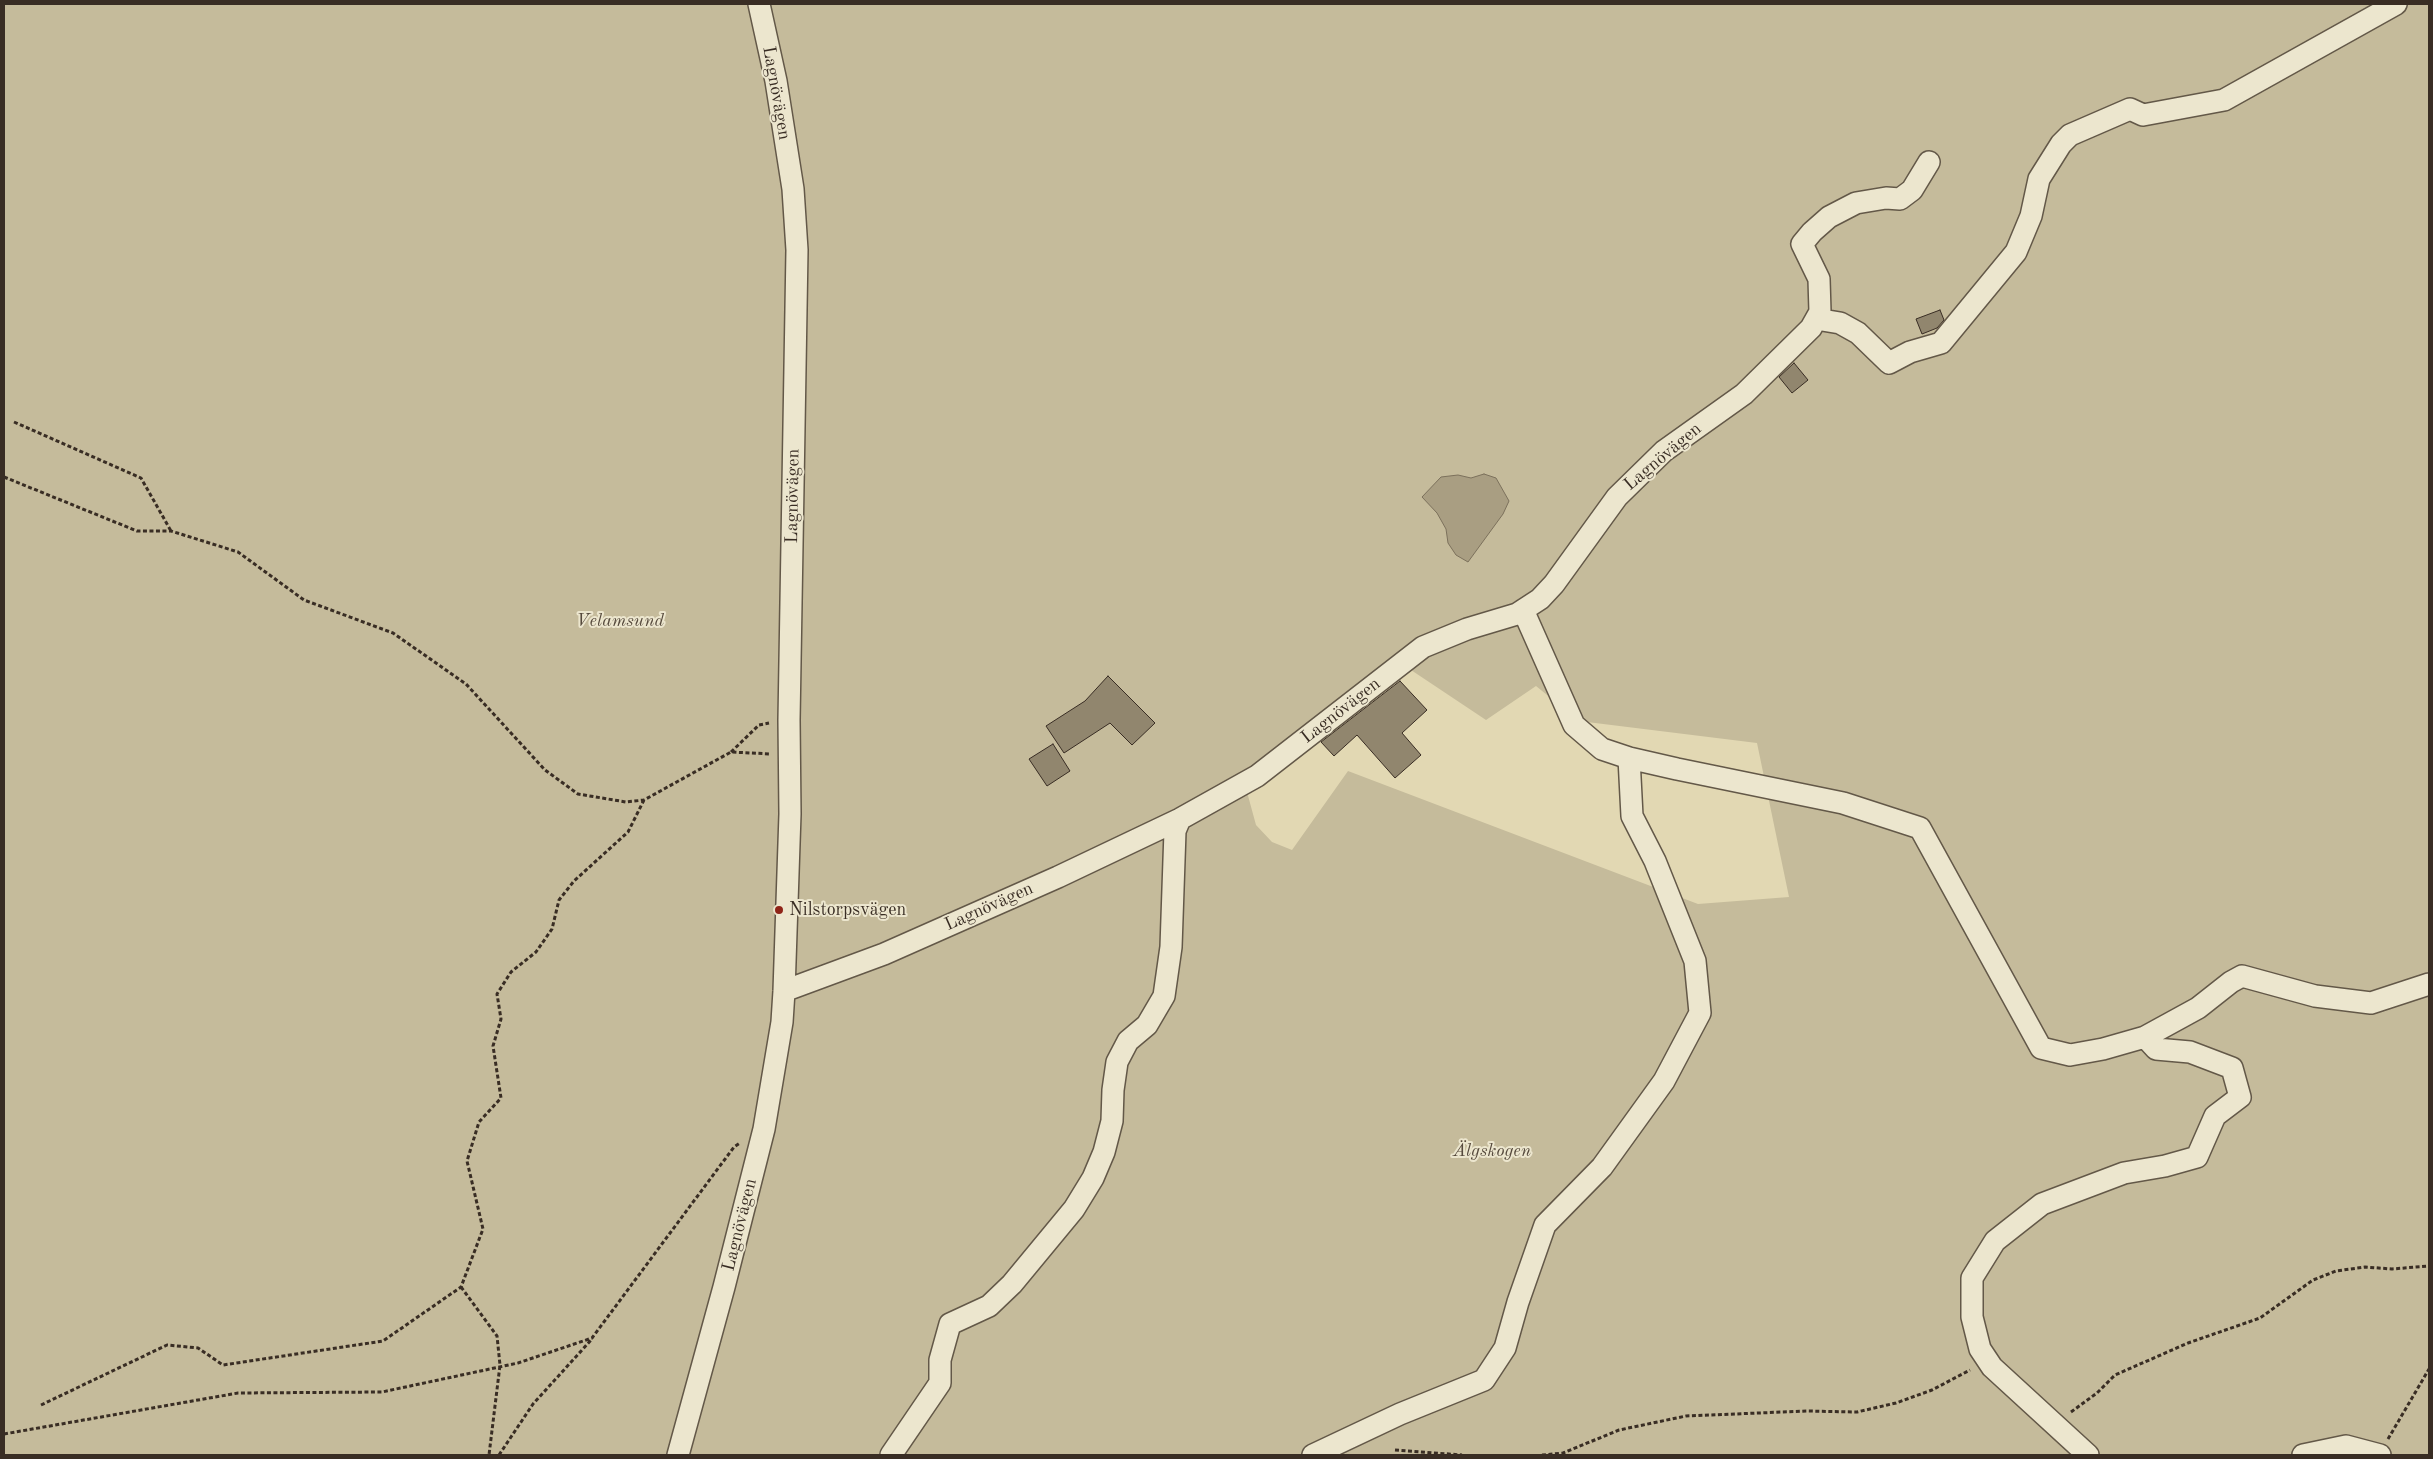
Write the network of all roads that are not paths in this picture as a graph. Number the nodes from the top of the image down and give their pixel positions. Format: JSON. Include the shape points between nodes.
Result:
{"nodes":[{"id":1,"x":759,"y":4,"type":"edge"},
{"id":2,"x":2396,"y":4,"type":"edge"},
{"id":3,"x":1929,"y":162,"type":"dead end"},
{"id":4,"x":1816,"y":319,"type":"junction"},
{"id":5,"x":1523,"y":610,"type":"junction"},
{"id":6,"x":1629,"y":758,"type":"junction"},
{"id":7,"x":1180,"y":819,"type":"junction"},
{"id":8,"x":2429,"y":984,"type":"edge"},
{"id":9,"x":784,"y":992,"type":"junction"},
{"id":10,"x":2145,"y":1036,"type":"junction"},
{"id":11,"x":678,"y":1455,"type":"edge"},
{"id":12,"x":891,"y":1455,"type":"edge"},
{"id":13,"x":1314,"y":1455,"type":"edge"},
{"id":14,"x":2088,"y":1455,"type":"edge"},
{"id":15,"x":2304,"y":1455,"type":"edge"},
{"id":16,"x":2379,"y":1455,"type":"edge"}],
"edges":[{"from":1,"to":9,"type":"street","name":"Lagnövägen","via":[[776,81],[793,189],[797,250],[790,814]]},
{"from":2,"to":4,"type":"street","via":[[2224,100],[2143,115],[2130,109],[2070,135],[2039,179],[2030,216],[2016,252],[1941,343],[1910,352],[1889,363],[1858,333],[1840,323]]},
{"from":3,"to":4,"type":"street","via":[[1912,190],[1900,199],[1856,203],[1829,217],[1802,244],[1819,278],[1820,312]]},
{"from":4,"to":5,"type":"street","name":"Lagnövägen","via":[[1811,328],[1744,394],[1664,452],[1617,497],[1554,584]]},
{"from":5,"to":6,"type":"street","via":[[1574,726],[1602,749]]},
{"from":5,"to":7,"type":"street","name":"Lagnövägen","via":[[1423,647],[1257,776]]},
{"from":6,"to":10,"type":"street","via":[[1843,803],[1920,828],[2041,1048],[2070,1055]]},
{"from":6,"to":13,"type":"street","via":[[1632,816],[1655,861],[1695,961],[1700,1013],[1664,1081],[1602,1167],[1545,1225],[1505,1348],[1484,1380],[1400,1414]]},
{"from":7,"to":9,"type":"street","name":"Lagnövägen","via":[[892,950]]},
{"from":7,"to":12,"type":"street","via":[[1175,831],[1171,947],[1164,996],[1147,1025],[1128,1040],[1118,1062],[1112,1090],[1112,1121],[1093,1178],[1074,1209],[1012,1284],[989,1306],[950,1324],[940,1360],[940,1383]]},
{"from":8,"to":10,"type":"street","via":[[2371,1002],[2315,996],[2242,976],[2198,1008]]},
{"from":9,"to":11,"type":"street","name":"Lagnövägen","via":[[764,1129]]},
{"from":10,"to":14,"type":"street","via":[[2156,1049],[2190,1052],[2232,1068],[2240,1097],[2215,1116],[2196,1157],[2124,1173],[2042,1204],[1996,1241],[1972,1278],[1972,1317],[1980,1349]]},
{"from":15,"to":16,"type":"street","via":[[2346,1446]]}]}
